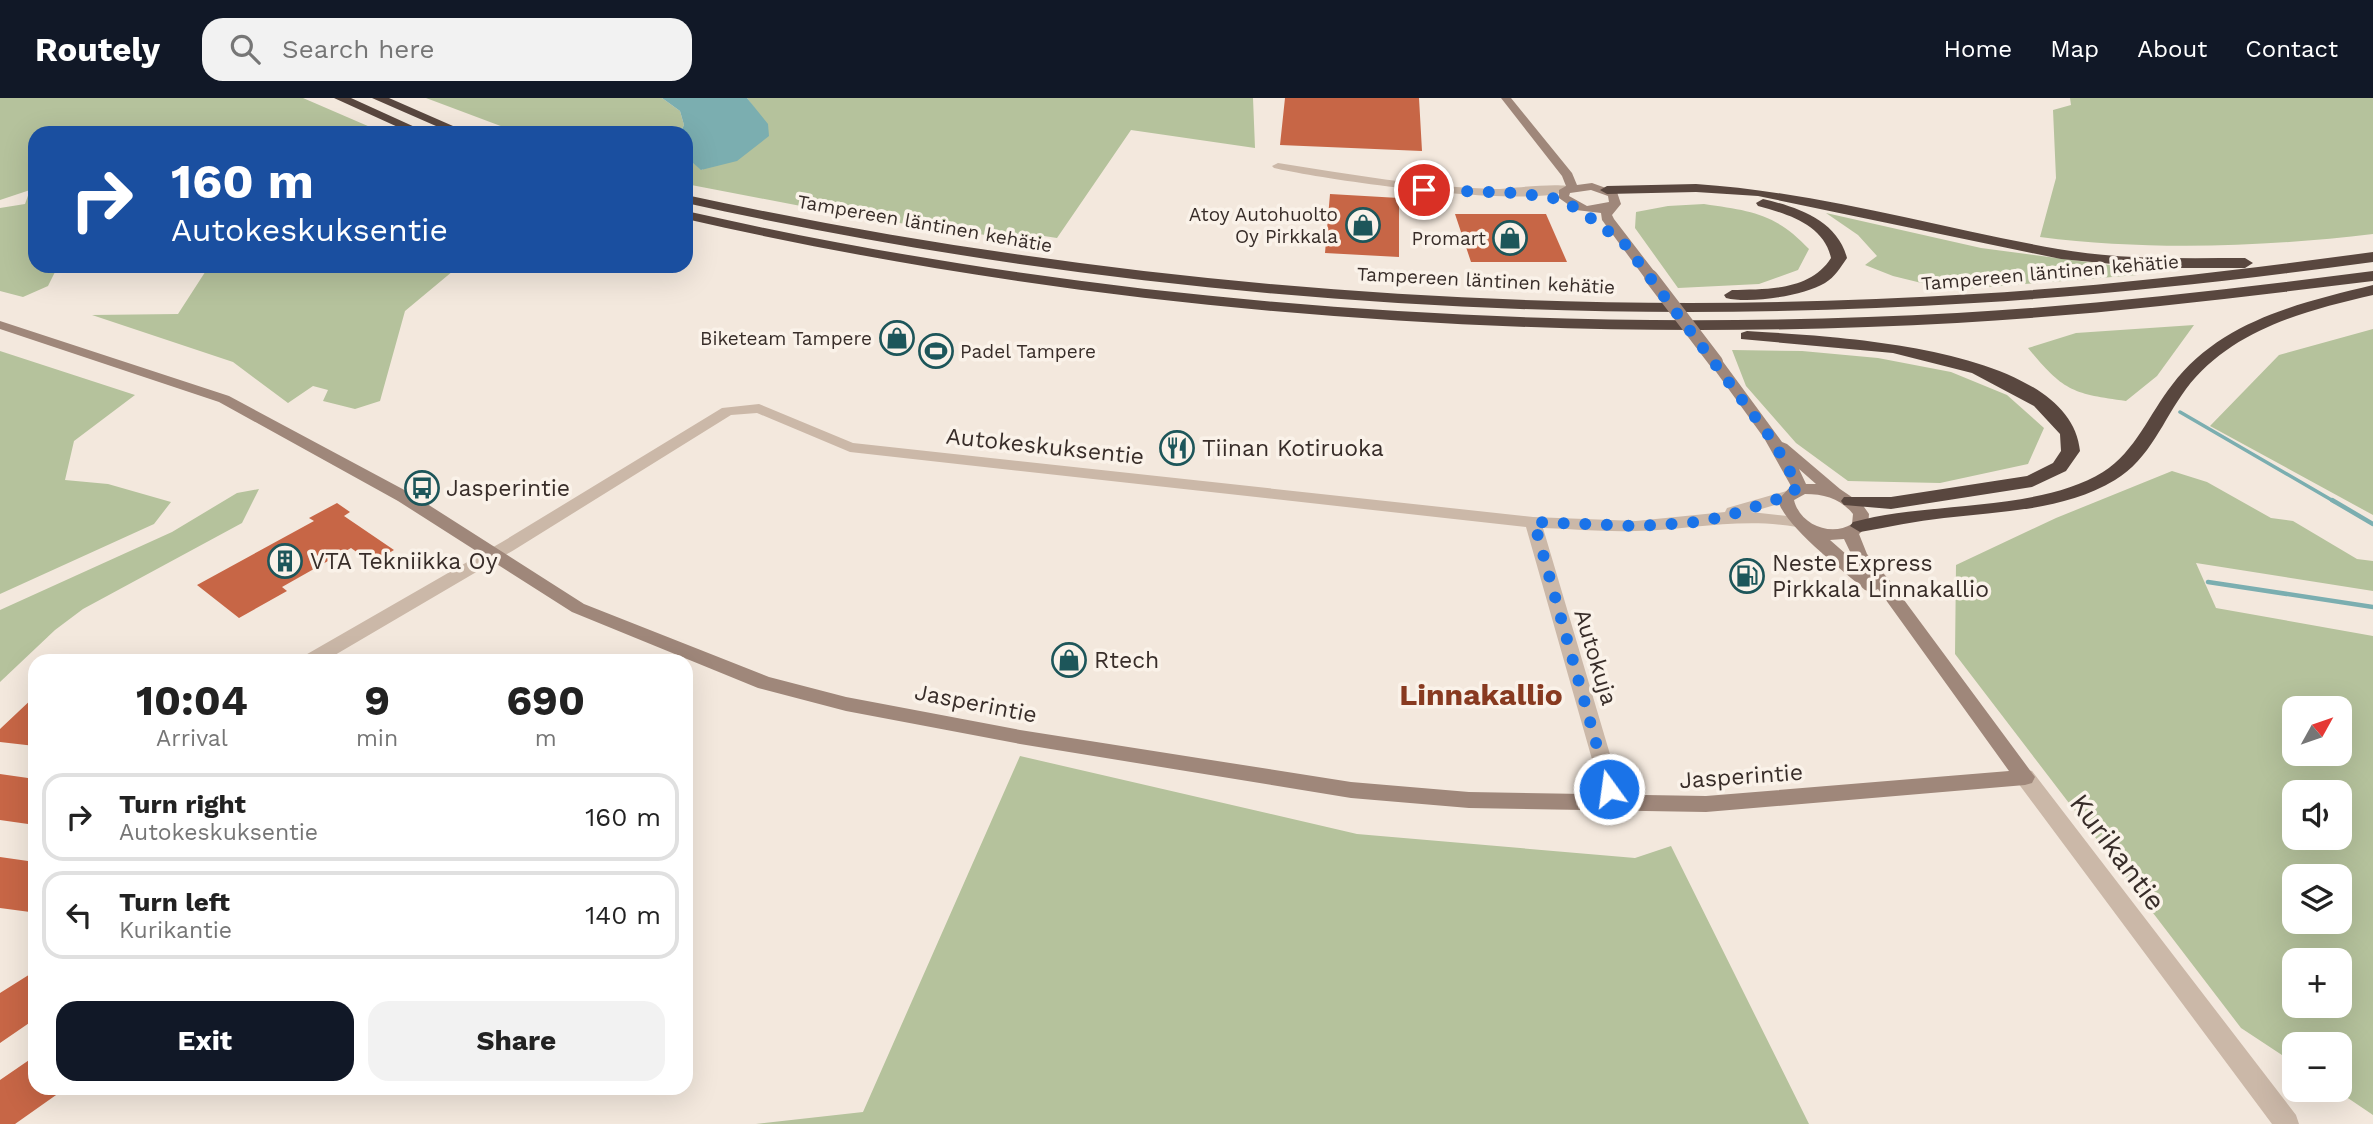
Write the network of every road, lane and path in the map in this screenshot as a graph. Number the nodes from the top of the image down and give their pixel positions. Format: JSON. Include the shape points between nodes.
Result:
{"nodes":[{"id":1,"x":340,"y":98,"type":"edge"},
{"id":2,"x":378,"y":98,"type":"edge"},
{"id":3,"x":1506,"y":98,"type":"edge"},
{"id":4,"x":406,"y":126,"type":"edge"},
{"id":5,"x":446,"y":126,"type":"edge"},
{"id":6,"x":1554,"y":156,"type":"junction"},
{"id":7,"x":1278,"y":166,"type":"dead end"},
{"id":8,"x":1570,"y":187,"type":"junction"},
{"id":9,"x":1519,"y":193,"type":"junction"},
{"id":10,"x":1608,"y":197,"type":"junction"},
{"id":11,"x":693,"y":200,"type":"edge"},
{"id":12,"x":1571,"y":204,"type":"junction"},
{"id":13,"x":693,"y":216,"type":"edge"},
{"id":14,"x":1624,"y":243,"type":"junction"},
{"id":15,"x":2373,"y":256,"type":"edge"},
{"id":16,"x":2373,"y":276,"type":"edge"},
{"id":17,"x":2373,"y":290,"type":"edge"},
{"id":18,"x":1543,"y":304,"type":"junction"},
{"id":19,"x":1532,"y":323,"type":"junction"},
{"id":20,"x":0,"y":325,"type":"edge"},
{"id":21,"x":1773,"y":441,"type":"junction"},
{"id":22,"x":1793,"y":493,"type":"junction"},
{"id":23,"x":1842,"y":497,"type":"junction"},
{"id":24,"x":1724,"y":517,"type":"junction"},
{"id":25,"x":1534,"y":522,"type":"junction"},
{"id":26,"x":1799,"y":523,"type":"junction"},
{"id":27,"x":1855,"y":529,"type":"junction"},
{"id":28,"x":492,"y":555,"type":"junction"},
{"id":29,"x":1903,"y":613,"type":"junction"},
{"id":30,"x":321,"y":654,"type":"edge"},
{"id":31,"x":692,"y":654,"type":"edge"},
{"id":32,"x":693,"y":654,"type":"edge"},
{"id":33,"x":2025,"y":777,"type":"junction"},
{"id":34,"x":1615,"y":805,"type":"junction"},
{"id":35,"x":2287,"y":1124,"type":"edge"}],
"edges":[{"from":1,"to":4,"type":"highway"},
{"from":2,"to":5,"type":"highway"},
{"from":3,"to":6,"type":"main road"},
{"from":6,"to":8,"type":"main road","via":[[1572,180]]},
{"from":6,"to":10,"type":"main road"},
{"from":7,"to":9,"type":"street","via":[[1424,190]]},
{"from":8,"to":9,"type":"street"},
{"from":8,"to":10,"type":"main road"},
{"from":8,"to":12,"type":"main road","via":[[1563,194]]},
{"from":9,"to":12,"type":"street"},
{"from":10,"to":12,"type":"main road","via":[[1589,210]]},
{"from":10,"to":14,"type":"main road","via":[[1606,215]]},
{"from":10,"to":15,"type":"highway","via":[[1696,188],[1758,192],[2020,247],[2128,261],[2221,264]]},
{"from":10,"to":18,"type":"highway","via":[[1757,202],[1816,225],[1836,245],[1839,258],[1822,279],[1790,289]]},
{"from":11,"to":18,"type":"highway","name":"Tampereen läntinen kehätie","via":[[853,234],[1063,267],[1352,294]]},
{"from":12,"to":14,"type":"main road"},
{"from":13,"to":19,"type":"highway","name":"Tampereen läntinen kehätie","via":[[952,268],[1079,285],[1222,301]]},
{"from":14,"to":21,"type":"main road","bridge":true},
{"from":15,"to":18,"type":"highway","name":"Tampereen läntinen kehätie","via":[[2226,278],[1989,300],[1721,308]]},
{"from":16,"to":19,"type":"highway","name":"Tampereen läntinen kehätie","via":[[2129,305],[1952,318],[1809,324]]},
{"from":17,"to":27,"type":"highway","via":[[2297,310],[2232,340],[2197,366],[2178,387],[2141,447],[2099,481],[2045,501],[1923,514]]},
{"from":19,"to":23,"type":"highway","via":[[1775,338],[1928,356],[1976,368],[2025,389],[2058,416],[2069,438],[2060,465],[2032,481],[1891,503]]},
{"from":20,"to":28,"type":"main road","name":"Jasperintie","via":[[224,399],[404,497]]},
{"from":21,"to":22,"type":"main road","via":[[1795,478],[1798,486]]},
{"from":21,"to":23,"type":"main road"},
{"from":22,"to":23,"type":"main road","via":[[1813,489]]},
{"from":22,"to":24,"type":"street","name":"Autokeskuksentie"},
{"from":22,"to":26,"type":"main road","via":[[1786,507]]},
{"from":23,"to":27,"type":"main road","name":"Kurikantie","via":[[1861,514]]},
{"from":24,"to":25,"type":"street","name":"Autokeskuksentie","via":[[1636,526]]},
{"from":24,"to":26,"type":"street","name":"Autokeskuksentie","via":[[1769,517]]},
{"from":25,"to":28,"type":"street","name":"Autokeskuksentie","via":[[850,447],[759,408],[738,408]]},
{"from":25,"to":34,"type":"street","name":"Autokuja"},
{"from":26,"to":27,"type":"main road","via":[[1827,534]]},
{"from":26,"to":29,"type":"main road","name":"Kurikantie"},
{"from":27,"to":29,"type":"main road","name":"Kurikantie","via":[[1859,556]]},
{"from":28,"to":30,"type":"street","name":"Autokeskuksentie"},
{"from":28,"to":31,"type":"main road","name":"Jasperintie","via":[[590,613]]},
{"from":29,"to":33,"type":"main road","name":"Kurikantie"},
{"from":32,"to":34,"type":"main road","name":"Jasperintie","via":[[765,683],[846,704],[1139,758],[1351,790]]},
{"from":33,"to":34,"type":"main road","name":"Jasperintie","via":[[1706,804]]},
{"from":33,"to":35,"type":"street","name":"Kurikantie"}]}
